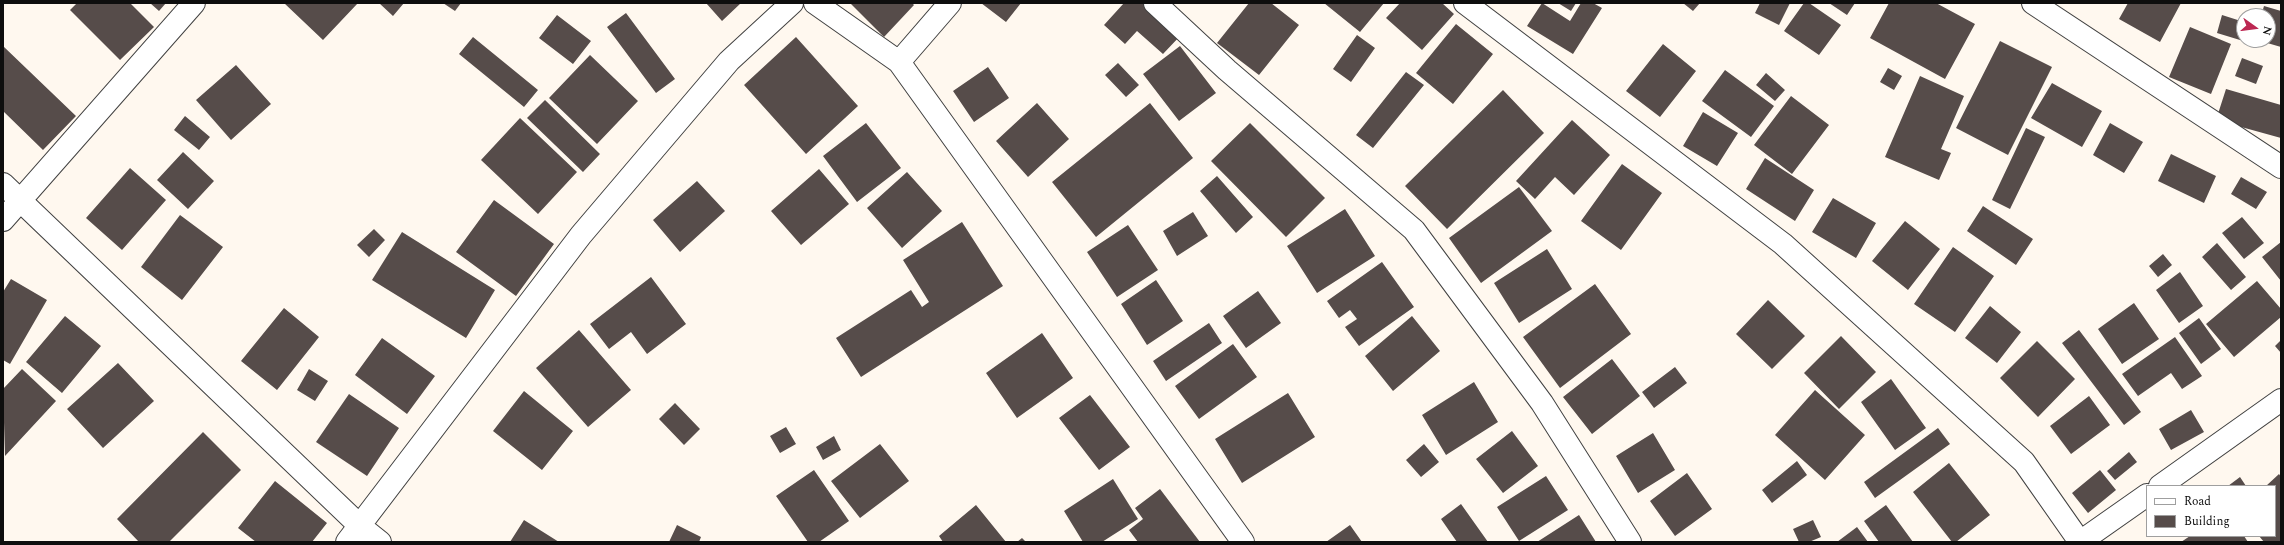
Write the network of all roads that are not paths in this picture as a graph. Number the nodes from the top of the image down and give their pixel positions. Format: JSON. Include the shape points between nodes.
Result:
{"nodes":[{"id":1,"x":194,"y":3,"type":"edge"},
{"id":2,"x":792,"y":3,"type":"edge"},
{"id":3,"x":815,"y":3,"type":"edge"},
{"id":4,"x":950,"y":3,"type":"edge"},
{"id":5,"x":1155,"y":3,"type":"edge"},
{"id":6,"x":1465,"y":3,"type":"edge"},
{"id":7,"x":2033,"y":3,"type":"edge"},
{"id":8,"x":899,"y":62,"type":"junction"},
{"id":9,"x":2281,"y":167,"type":"edge"},
{"id":10,"x":3,"y":184,"type":"edge"},
{"id":11,"x":19,"y":201,"type":"junction"},
{"id":12,"x":3,"y":220,"type":"edge"},
{"id":13,"x":2281,"y":400,"type":"edge"},
{"id":14,"x":2161,"y":485,"type":"edge"},
{"id":15,"x":2146,"y":496,"type":"edge"},
{"id":16,"x":353,"y":534,"type":"edge"},
{"id":17,"x":380,"y":542,"type":"edge"},
{"id":18,"x":1243,"y":542,"type":"edge"},
{"id":19,"x":1630,"y":542,"type":"edge"},
{"id":20,"x":2080,"y":542,"type":"edge"}],
"edges":[{"from":1,"to":11,"type":"street"},
{"from":2,"to":16,"type":"street","via":[[729,61],[581,235]]},
{"from":3,"to":8,"type":"street"},
{"from":4,"to":8,"type":"street"},
{"from":5,"to":19,"type":"street","via":[[1227,70],[1414,230],[1542,403]]},
{"from":6,"to":20,"type":"street","via":[[1783,244],[2024,462]]},
{"from":7,"to":9,"type":"street"},
{"from":8,"to":18,"type":"street"},
{"from":10,"to":11,"type":"street"},
{"from":11,"to":12,"type":"street"},
{"from":11,"to":16,"type":"street"},
{"from":13,"to":14,"type":"street"},
{"from":15,"to":20,"type":"street"},
{"from":16,"to":17,"type":"street"}]}
